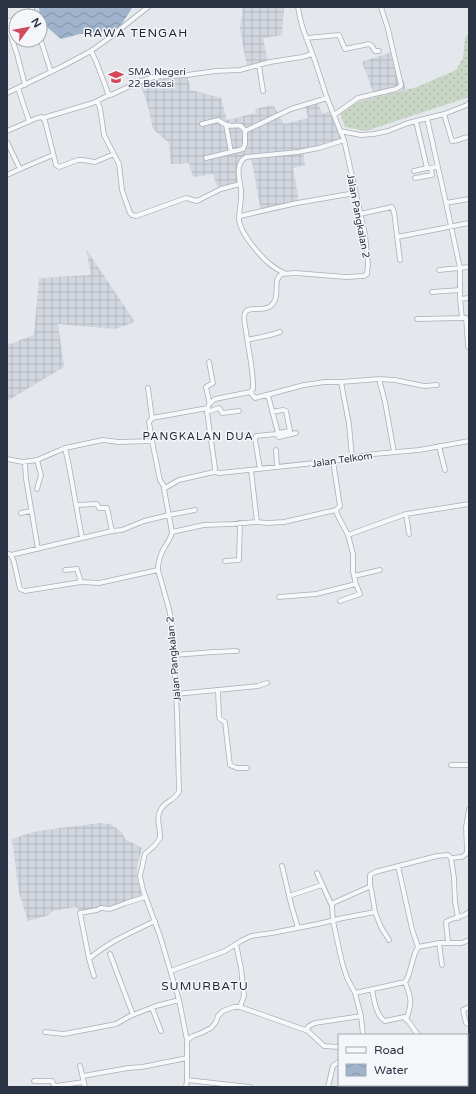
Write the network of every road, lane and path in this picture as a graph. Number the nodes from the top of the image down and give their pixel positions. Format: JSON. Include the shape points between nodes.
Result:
{"nodes":[{"id":1,"x":148,"y":7,"type":"edge"},
{"id":2,"x":298,"y":7,"type":"edge"},
{"id":3,"x":382,"y":7,"type":"edge"},
{"id":4,"x":7,"y":23,"type":"edge"},
{"id":5,"x":306,"y":38,"type":"junction"},
{"id":6,"x":43,"y":48,"type":"edge"},
{"id":7,"x":91,"y":51,"type":"junction"},
{"id":8,"x":379,"y":51,"type":"dead end"},
{"id":9,"x":312,"y":54,"type":"junction"},
{"id":10,"x":258,"y":65,"type":"junction"},
{"id":11,"x":51,"y":72,"type":"junction"},
{"id":12,"x":26,"y":85,"type":"junction"},
{"id":13,"x":18,"y":88,"type":"junction"},
{"id":14,"x":263,"y":91,"type":"dead end"},
{"id":15,"x":7,"y":93,"type":"edge"},
{"id":16,"x":109,"y":95,"type":"junction"},
{"id":17,"x":327,"y":98,"type":"junction"},
{"id":18,"x":97,"y":101,"type":"junction"},
{"id":19,"x":469,"y":103,"type":"edge"},
{"id":20,"x":444,"y":114,"type":"junction"},
{"id":21,"x":334,"y":115,"type":"junction"},
{"id":22,"x":44,"y":118,"type":"junction"},
{"id":23,"x":427,"y":118,"type":"junction"},
{"id":24,"x":29,"y":121,"type":"junction"},
{"id":25,"x":416,"y":121,"type":"junction"},
{"id":26,"x":202,"y":124,"type":"dead end"},
{"id":27,"x":226,"y":125,"type":"junction"},
{"id":28,"x":7,"y":131,"type":"edge"},
{"id":29,"x":340,"y":131,"type":"junction"},
{"id":30,"x":245,"y":132,"type":"junction"},
{"id":31,"x":469,"y":137,"type":"edge"},
{"id":32,"x":344,"y":140,"type":"junction"},
{"id":33,"x":7,"y":142,"type":"edge"},
{"id":34,"x":231,"y":152,"type":"junction"},
{"id":35,"x":114,"y":154,"type":"junction"},
{"id":36,"x":53,"y":155,"type":"junction"},
{"id":37,"x":206,"y":158,"type":"dead end"},
{"id":38,"x":438,"y":167,"type":"junction"},
{"id":39,"x":429,"y":168,"type":"junction"},
{"id":40,"x":20,"y":169,"type":"junction"},
{"id":41,"x":414,"y":171,"type":"dead end"},
{"id":42,"x":7,"y":175,"type":"edge"},
{"id":43,"x":415,"y":178,"type":"dead end"},
{"id":44,"x":240,"y":184,"type":"junction"},
{"id":45,"x":355,"y":193,"type":"junction"},
{"id":46,"x":469,"y":199,"type":"edge"},
{"id":47,"x":446,"y":204,"type":"junction"},
{"id":48,"x":360,"y":214,"type":"junction"},
{"id":49,"x":240,"y":216,"type":"junction"},
{"id":50,"x":469,"y":223,"type":"edge"},
{"id":51,"x":451,"y":227,"type":"junction"},
{"id":52,"x":397,"y":237,"type":"junction"},
{"id":53,"x":400,"y":260,"type":"dead end"},
{"id":54,"x":469,"y":267,"type":"edge"},
{"id":55,"x":460,"y":268,"type":"junction"},
{"id":56,"x":439,"y":270,"type":"dead end"},
{"id":57,"x":284,"y":273,"type":"junction"},
{"id":58,"x":460,"y":290,"type":"junction"},
{"id":59,"x":432,"y":292,"type":"dead end"},
{"id":60,"x":469,"y":298,"type":"edge"},
{"id":61,"x":460,"y":299,"type":"junction"},
{"id":62,"x":466,"y":318,"type":"edge"},
{"id":63,"x":417,"y":319,"type":"dead end"},
{"id":64,"x":280,"y":332,"type":"dead end"},
{"id":65,"x":247,"y":340,"type":"junction"},
{"id":66,"x":469,"y":348,"type":"edge"},
{"id":67,"x":210,"y":362,"type":"dead end"},
{"id":68,"x":379,"y":379,"type":"junction"},
{"id":69,"x":341,"y":382,"type":"junction"},
{"id":70,"x":437,"y":385,"type":"dead end"},
{"id":71,"x":148,"y":388,"type":"dead end"},
{"id":72,"x":250,"y":392,"type":"junction"},
{"id":73,"x":268,"y":395,"type":"junction"},
{"id":74,"x":211,"y":403,"type":"junction"},
{"id":75,"x":208,"y":410,"type":"junction"},
{"id":76,"x":239,"y":411,"type":"dead end"},
{"id":77,"x":272,"y":412,"type":"junction"},
{"id":78,"x":152,"y":418,"type":"junction"},
{"id":79,"x":296,"y":432,"type":"dead end"},
{"id":80,"x":152,"y":441,"type":"junction"},
{"id":81,"x":469,"y":441,"type":"edge"},
{"id":82,"x":439,"y":446,"type":"junction"},
{"id":83,"x":65,"y":448,"type":"junction"},
{"id":84,"x":276,"y":450,"type":"dead end"},
{"id":85,"x":394,"y":452,"type":"junction"},
{"id":86,"x":352,"y":458,"type":"junction"},
{"id":87,"x":7,"y":459,"type":"edge"},
{"id":88,"x":37,"y":460,"type":"junction"},
{"id":89,"x":333,"y":461,"type":"junction"},
{"id":90,"x":25,"y":465,"type":"dead end"},
{"id":91,"x":277,"y":467,"type":"junction"},
{"id":92,"x":260,"y":469,"type":"junction"},
{"id":93,"x":251,"y":470,"type":"junction"},
{"id":94,"x":444,"y":470,"type":"dead end"},
{"id":95,"x":214,"y":472,"type":"junction"},
{"id":96,"x":165,"y":488,"type":"junction"},
{"id":97,"x":37,"y":489,"type":"dead end"},
{"id":98,"x":469,"y":504,"type":"edge"},
{"id":99,"x":76,"y":505,"type":"junction"},
{"id":100,"x":196,"y":510,"type":"dead end"},
{"id":101,"x":336,"y":510,"type":"junction"},
{"id":102,"x":31,"y":511,"type":"junction"},
{"id":103,"x":21,"y":513,"type":"dead end"},
{"id":104,"x":406,"y":514,"type":"junction"},
{"id":105,"x":169,"y":515,"type":"junction"},
{"id":106,"x":257,"y":522,"type":"junction"},
{"id":107,"x":240,"y":523,"type":"junction"},
{"id":108,"x":112,"y":531,"type":"junction"},
{"id":109,"x":172,"y":532,"type":"junction"},
{"id":110,"x":409,"y":534,"type":"dead end"},
{"id":111,"x":348,"y":535,"type":"junction"},
{"id":112,"x":82,"y":538,"type":"junction"},
{"id":113,"x":38,"y":549,"type":"junction"},
{"id":114,"x":9,"y":554,"type":"edge"},
{"id":115,"x":225,"y":561,"type":"dead end"},
{"id":116,"x":65,"y":570,"type":"dead end"},
{"id":117,"x":158,"y":570,"type":"junction"},
{"id":118,"x":380,"y":570,"type":"dead end"},
{"id":119,"x":354,"y":576,"type":"junction"},
{"id":120,"x":81,"y":582,"type":"junction"},
{"id":121,"x":356,"y":584,"type":"junction"},
{"id":122,"x":279,"y":597,"type":"dead end"},
{"id":123,"x":340,"y":601,"type":"dead end"},
{"id":124,"x":238,"y":651,"type":"dead end"},
{"id":125,"x":174,"y":655,"type":"junction"},
{"id":126,"x":267,"y":684,"type":"dead end"},
{"id":127,"x":218,"y":690,"type":"junction"},
{"id":128,"x":176,"y":694,"type":"junction"},
{"id":129,"x":469,"y":764,"type":"edge"},
{"id":130,"x":451,"y":765,"type":"dead end"},
{"id":131,"x":247,"y":768,"type":"dead end"},
{"id":132,"x":469,"y":809,"type":"edge"},
{"id":133,"x":468,"y":842,"type":"edge"},
{"id":134,"x":451,"y":858,"type":"junction"},
{"id":135,"x":282,"y":866,"type":"dead end"},
{"id":136,"x":398,"y":866,"type":"junction"},
{"id":137,"x":317,"y":873,"type":"dead end"},
{"id":138,"x":322,"y":886,"type":"junction"},
{"id":139,"x":370,"y":887,"type":"junction"},
{"id":140,"x":289,"y":896,"type":"junction"},
{"id":141,"x":145,"y":897,"type":"junction"},
{"id":142,"x":332,"y":906,"type":"junction"},
{"id":143,"x":375,"y":912,"type":"junction"},
{"id":144,"x":469,"y":912,"type":"edge"},
{"id":145,"x":458,"y":918,"type":"junction"},
{"id":146,"x":155,"y":921,"type":"junction"},
{"id":147,"x":333,"y":921,"type":"junction"},
{"id":148,"x":298,"y":928,"type":"junction"},
{"id":149,"x":390,"y":940,"type":"dead end"},
{"id":150,"x":469,"y":940,"type":"edge"},
{"id":151,"x":448,"y":942,"type":"junction"},
{"id":152,"x":439,"y":943,"type":"junction"},
{"id":153,"x":236,"y":944,"type":"junction"},
{"id":154,"x":418,"y":947,"type":"junction"},
{"id":155,"x":110,"y":954,"type":"dead end"},
{"id":156,"x":89,"y":959,"type":"junction"},
{"id":157,"x":442,"y":965,"type":"dead end"},
{"id":158,"x":170,"y":971,"type":"junction"},
{"id":159,"x":94,"y":976,"type":"dead end"},
{"id":160,"x":404,"y":982,"type":"junction"},
{"id":161,"x":372,"y":990,"type":"junction"},
{"id":162,"x":355,"y":993,"type":"junction"},
{"id":163,"x":179,"y":1000,"type":"junction"},
{"id":164,"x":240,"y":1007,"type":"junction"},
{"id":165,"x":469,"y":1007,"type":"edge"},
{"id":166,"x":152,"y":1008,"type":"junction"},
{"id":167,"x":133,"y":1015,"type":"junction"},
{"id":168,"x":361,"y":1016,"type":"junction"},
{"id":169,"x":406,"y":1020,"type":"junction"},
{"id":170,"x":469,"y":1024,"type":"edge"},
{"id":171,"x":306,"y":1030,"type":"junction"},
{"id":172,"x":162,"y":1031,"type":"dead end"},
{"id":173,"x":45,"y":1032,"type":"dead end"},
{"id":174,"x":363,"y":1034,"type":"edge"},
{"id":175,"x":417,"y":1034,"type":"edge"},
{"id":176,"x":187,"y":1040,"type":"junction"},
{"id":177,"x":338,"y":1047,"type":"edge"},
{"id":178,"x":187,"y":1058,"type":"junction"},
{"id":179,"x":338,"y":1063,"type":"edge"},
{"id":180,"x":80,"y":1066,"type":"dead end"},
{"id":181,"x":83,"y":1076,"type":"junction"},
{"id":182,"x":187,"y":1080,"type":"junction"},
{"id":183,"x":34,"y":1081,"type":"dead end"},
{"id":184,"x":84,"y":1085,"type":"edge"},
{"id":185,"x":55,"y":1086,"type":"edge"},
{"id":186,"x":186,"y":1087,"type":"edge"},
{"id":187,"x":250,"y":1087,"type":"edge"},
{"id":188,"x":328,"y":1087,"type":"edge"}],
"edges":[{"from":1,"to":7,"type":"street"},
{"from":2,"to":5,"type":"street","name":"Jalan Pangkalan 2"},
{"from":3,"to":21,"type":"street","via":[[401,86],[358,98]]},
{"from":4,"to":12,"type":"street"},
{"from":5,"to":8,"type":"street","via":[[339,35],[345,50],[368,44],[375,51]]},
{"from":5,"to":9,"type":"street","name":"Jalan Pangkalan 2"},
{"from":6,"to":11,"type":"street"},
{"from":7,"to":11,"type":"street"},
{"from":7,"to":16,"type":"street"},
{"from":9,"to":10,"type":"street"},
{"from":9,"to":17,"type":"street","name":"Jalan Pangkalan 2"},
{"from":10,"to":14,"type":"street"},
{"from":10,"to":16,"type":"street","via":[[240,70],[154,77]]},
{"from":11,"to":12,"type":"street"},
{"from":12,"to":13,"type":"street"},
{"from":13,"to":15,"type":"street"},
{"from":13,"to":24,"type":"street"},
{"from":16,"to":18,"type":"street"},
{"from":17,"to":21,"type":"street","name":"Jalan Pangkalan 2"},
{"from":17,"to":30,"type":"street","via":[[290,109]]},
{"from":18,"to":22,"type":"street"},
{"from":18,"to":35,"type":"street","via":[[104,135]]},
{"from":19,"to":20,"type":"street"},
{"from":20,"to":23,"type":"street"},
{"from":20,"to":31,"type":"street","via":[[452,141]]},
{"from":21,"to":29,"type":"street","name":"Jalan Pangkalan 2"},
{"from":22,"to":24,"type":"street"},
{"from":22,"to":36,"type":"street"},
{"from":23,"to":25,"type":"street"},
{"from":23,"to":38,"type":"street"},
{"from":24,"to":28,"type":"street"},
{"from":25,"to":29,"type":"street","via":[[374,134],[361,135]]},
{"from":25,"to":39,"type":"street"},
{"from":26,"to":27,"type":"street","via":[[218,120]]},
{"from":27,"to":30,"type":"street","via":[[240,125]]},
{"from":27,"to":34,"type":"street"},
{"from":29,"to":32,"type":"street","name":"Jalan Pangkalan 2"},
{"from":30,"to":34,"type":"street","via":[[245,147]]},
{"from":32,"to":44,"type":"street","via":[[298,152],[246,157],[239,168]]},
{"from":32,"to":45,"type":"street","name":"Jalan Pangkalan 2"},
{"from":33,"to":40,"type":"street"},
{"from":34,"to":37,"type":"street"},
{"from":35,"to":36,"type":"street","via":[[95,162],[78,160],[59,167]]},
{"from":35,"to":44,"type":"street","via":[[125,200],[134,216],[186,198],[197,201],[223,188]]},
{"from":36,"to":40,"type":"street"},
{"from":38,"to":39,"type":"street"},
{"from":38,"to":47,"type":"street"},
{"from":39,"to":41,"type":"street"},
{"from":39,"to":43,"type":"street","via":[[432,175]]},
{"from":40,"to":42,"type":"street"},
{"from":44,"to":49,"type":"street"},
{"from":45,"to":48,"type":"street","name":"Jalan Pangkalan 2"},
{"from":45,"to":49,"type":"street"},
{"from":46,"to":47,"type":"street"},
{"from":47,"to":51,"type":"street"},
{"from":48,"to":52,"type":"street","via":[[392,207]]},
{"from":48,"to":57,"type":"street","name":"Jalan Pangkalan 2","via":[[368,258],[367,274],[346,277]]},
{"from":49,"to":57,"type":"street","via":[[241,227],[251,244],[271,265]]},
{"from":50,"to":51,"type":"street"},
{"from":51,"to":52,"type":"street"},
{"from":51,"to":55,"type":"street"},
{"from":52,"to":53,"type":"street"},
{"from":54,"to":55,"type":"street"},
{"from":55,"to":56,"type":"street"},
{"from":55,"to":58,"type":"street"},
{"from":57,"to":65,"type":"street","via":[[277,279],[275,299],[271,306],[246,311],[244,325]]},
{"from":58,"to":59,"type":"street"},
{"from":58,"to":61,"type":"street"},
{"from":60,"to":61,"type":"street"},
{"from":61,"to":62,"type":"street"},
{"from":62,"to":63,"type":"street"},
{"from":62,"to":66,"type":"street"},
{"from":64,"to":65,"type":"street"},
{"from":65,"to":72,"type":"street","via":[[253,387]]},
{"from":67,"to":74,"type":"street","via":[[213,383],[206,387]]},
{"from":68,"to":69,"type":"street"},
{"from":68,"to":70,"type":"street","via":[[424,386]]},
{"from":68,"to":85,"type":"street"},
{"from":69,"to":73,"type":"street","via":[[304,385]]},
{"from":69,"to":86,"type":"street"},
{"from":71,"to":78,"type":"street"},
{"from":72,"to":73,"type":"street","via":[[255,398]]},
{"from":72,"to":74,"type":"street"},
{"from":73,"to":77,"type":"street"},
{"from":74,"to":75,"type":"street"},
{"from":75,"to":76,"type":"street","via":[[219,408],[222,413]]},
{"from":75,"to":78,"type":"street"},
{"from":75,"to":95,"type":"street"},
{"from":77,"to":77,"type":"street","via":[[286,411],[290,431],[278,433]]},
{"from":78,"to":80,"type":"street","via":[[149,422]]},
{"from":79,"to":92,"type":"street","via":[[279,437],[276,434],[256,436]]},
{"from":80,"to":83,"type":"street","via":[[103,440]]},
{"from":80,"to":96,"type":"street","via":[[160,480]]},
{"from":81,"to":82,"type":"street","name":"Jalan Telkom"},
{"from":82,"to":85,"type":"street","name":"Jalan Telkom"},
{"from":82,"to":94,"type":"street"},
{"from":83,"to":88,"type":"street"},
{"from":83,"to":99,"type":"street"},
{"from":84,"to":91,"type":"street"},
{"from":85,"to":86,"type":"street","name":"Jalan Telkom"},
{"from":86,"to":89,"type":"street","name":"Jalan Telkom"},
{"from":87,"to":88,"type":"street","via":[[23,462]]},
{"from":88,"to":97,"type":"street","via":[[41,475]]},
{"from":89,"to":91,"type":"street","name":"Jalan Telkom"},
{"from":89,"to":101,"type":"street","via":[[340,506]]},
{"from":90,"to":102,"type":"street"},
{"from":91,"to":92,"type":"street","name":"Jalan Telkom"},
{"from":92,"to":93,"type":"street","name":"Jalan Telkom"},
{"from":93,"to":95,"type":"street","name":"Jalan Telkom"},
{"from":93,"to":106,"type":"street"},
{"from":95,"to":96,"type":"street","via":[[179,480]]},
{"from":96,"to":105,"type":"street"},
{"from":98,"to":104,"type":"street"},
{"from":99,"to":108,"type":"street","via":[[97,504],[99,508],[107,508]]},
{"from":99,"to":112,"type":"street"},
{"from":100,"to":105,"type":"street"},
{"from":101,"to":106,"type":"street","via":[[284,522]]},
{"from":101,"to":111,"type":"street"},
{"from":102,"to":103,"type":"street"},
{"from":102,"to":113,"type":"street"},
{"from":104,"to":110,"type":"street"},
{"from":104,"to":111,"type":"street"},
{"from":105,"to":108,"type":"street"},
{"from":105,"to":109,"type":"street"},
{"from":106,"to":107,"type":"street"},
{"from":107,"to":109,"type":"street","via":[[204,525]]},
{"from":107,"to":115,"type":"street","via":[[239,560]]},
{"from":108,"to":112,"type":"street"},
{"from":109,"to":117,"type":"street","name":"Jalan Pangkalan 2","via":[[158,563]]},
{"from":111,"to":119,"type":"street","via":[[353,554]]},
{"from":112,"to":113,"type":"street"},
{"from":113,"to":114,"type":"street"},
{"from":114,"to":120,"type":"street","via":[[14,562],[22,591]]},
{"from":116,"to":120,"type":"street","via":[[77,569]]},
{"from":117,"to":120,"type":"street","via":[[99,583]]},
{"from":117,"to":125,"type":"street","name":"Jalan Pangkalan 2","via":[[172,624]]},
{"from":118,"to":119,"type":"street"},
{"from":119,"to":121,"type":"street"},
{"from":121,"to":122,"type":"street","via":[[316,594]]},
{"from":121,"to":123,"type":"street","via":[[360,594]]},
{"from":124,"to":125,"type":"street"},
{"from":125,"to":128,"type":"street","name":"Jalan Pangkalan 2"},
{"from":126,"to":127,"type":"street"},
{"from":127,"to":128,"type":"street"},
{"from":127,"to":131,"type":"street","via":[[220,718],[225,722],[230,765]]},
{"from":128,"to":141,"type":"street","name":"Jalan Pangkalan 2","via":[[179,790],[178,794],[162,807],[158,822],[159,840],[145,854],[143,860],[140,876]]},
{"from":129,"to":130,"type":"street"},
{"from":132,"to":133,"type":"street","via":[[466,827]]},
{"from":133,"to":134,"type":"street","via":[[466,854]]},
{"from":134,"to":136,"type":"street","via":[[448,855],[438,856]]},
{"from":134,"to":145,"type":"street"},
{"from":135,"to":140,"type":"street"},
{"from":136,"to":139,"type":"street","via":[[372,873]]},
{"from":136,"to":154,"type":"street"},
{"from":137,"to":138,"type":"street"},
{"from":138,"to":140,"type":"street"},
{"from":138,"to":142,"type":"street"},
{"from":139,"to":142,"type":"street","via":[[333,903]]},
{"from":139,"to":143,"type":"street"},
{"from":140,"to":148,"type":"street"},
{"from":141,"to":146,"type":"street"},
{"from":141,"to":156,"type":"street","via":[[110,909],[101,908],[80,913]]},
{"from":142,"to":147,"type":"street"},
{"from":143,"to":147,"type":"street"},
{"from":143,"to":149,"type":"street"},
{"from":144,"to":145,"type":"street"},
{"from":145,"to":151,"type":"street","via":[[446,922]]},
{"from":146,"to":156,"type":"street","via":[[111,943]]},
{"from":146,"to":158,"type":"street"},
{"from":147,"to":148,"type":"street"},
{"from":147,"to":162,"type":"street","via":[[345,972]]},
{"from":148,"to":153,"type":"street","via":[[251,936]]},
{"from":150,"to":151,"type":"street","via":[[462,943]]},
{"from":151,"to":152,"type":"street"},
{"from":152,"to":154,"type":"street"},
{"from":152,"to":157,"type":"street"},
{"from":153,"to":158,"type":"street","via":[[225,951]]},
{"from":153,"to":164,"type":"street","via":[[244,996]]},
{"from":154,"to":160,"type":"street"},
{"from":155,"to":167,"type":"street"},
{"from":156,"to":159,"type":"street"},
{"from":158,"to":163,"type":"street"},
{"from":160,"to":161,"type":"street"},
{"from":160,"to":169,"type":"street","via":[[411,1002]]},
{"from":161,"to":162,"type":"street"},
{"from":161,"to":169,"type":"street","via":[[382,1019],[385,1021],[404,1017]]},
{"from":162,"to":168,"type":"street"},
{"from":163,"to":166,"type":"street"},
{"from":163,"to":176,"type":"street"},
{"from":164,"to":171,"type":"street"},
{"from":164,"to":176,"type":"street","via":[[223,1011],[211,1028]]},
{"from":165,"to":170,"type":"street","via":[[463,1010],[466,1023]]},
{"from":166,"to":167,"type":"street"},
{"from":166,"to":172,"type":"street"},
{"from":167,"to":173,"type":"street","via":[[116,1024],[78,1032]]},
{"from":168,"to":171,"type":"street","via":[[315,1023]]},
{"from":168,"to":174,"type":"street"},
{"from":169,"to":175,"type":"street"},
{"from":171,"to":177,"type":"street","via":[[324,1046]]},
{"from":176,"to":178,"type":"street"},
{"from":178,"to":181,"type":"street"},
{"from":178,"to":182,"type":"street"},
{"from":179,"to":188,"type":"street","via":[[333,1066]]},
{"from":180,"to":181,"type":"street"},
{"from":181,"to":184,"type":"street"},
{"from":182,"to":186,"type":"street"},
{"from":182,"to":187,"type":"street"},
{"from":183,"to":185,"type":"street","via":[[52,1081]]},
{"from":184,"to":185,"type":"street"}]}
